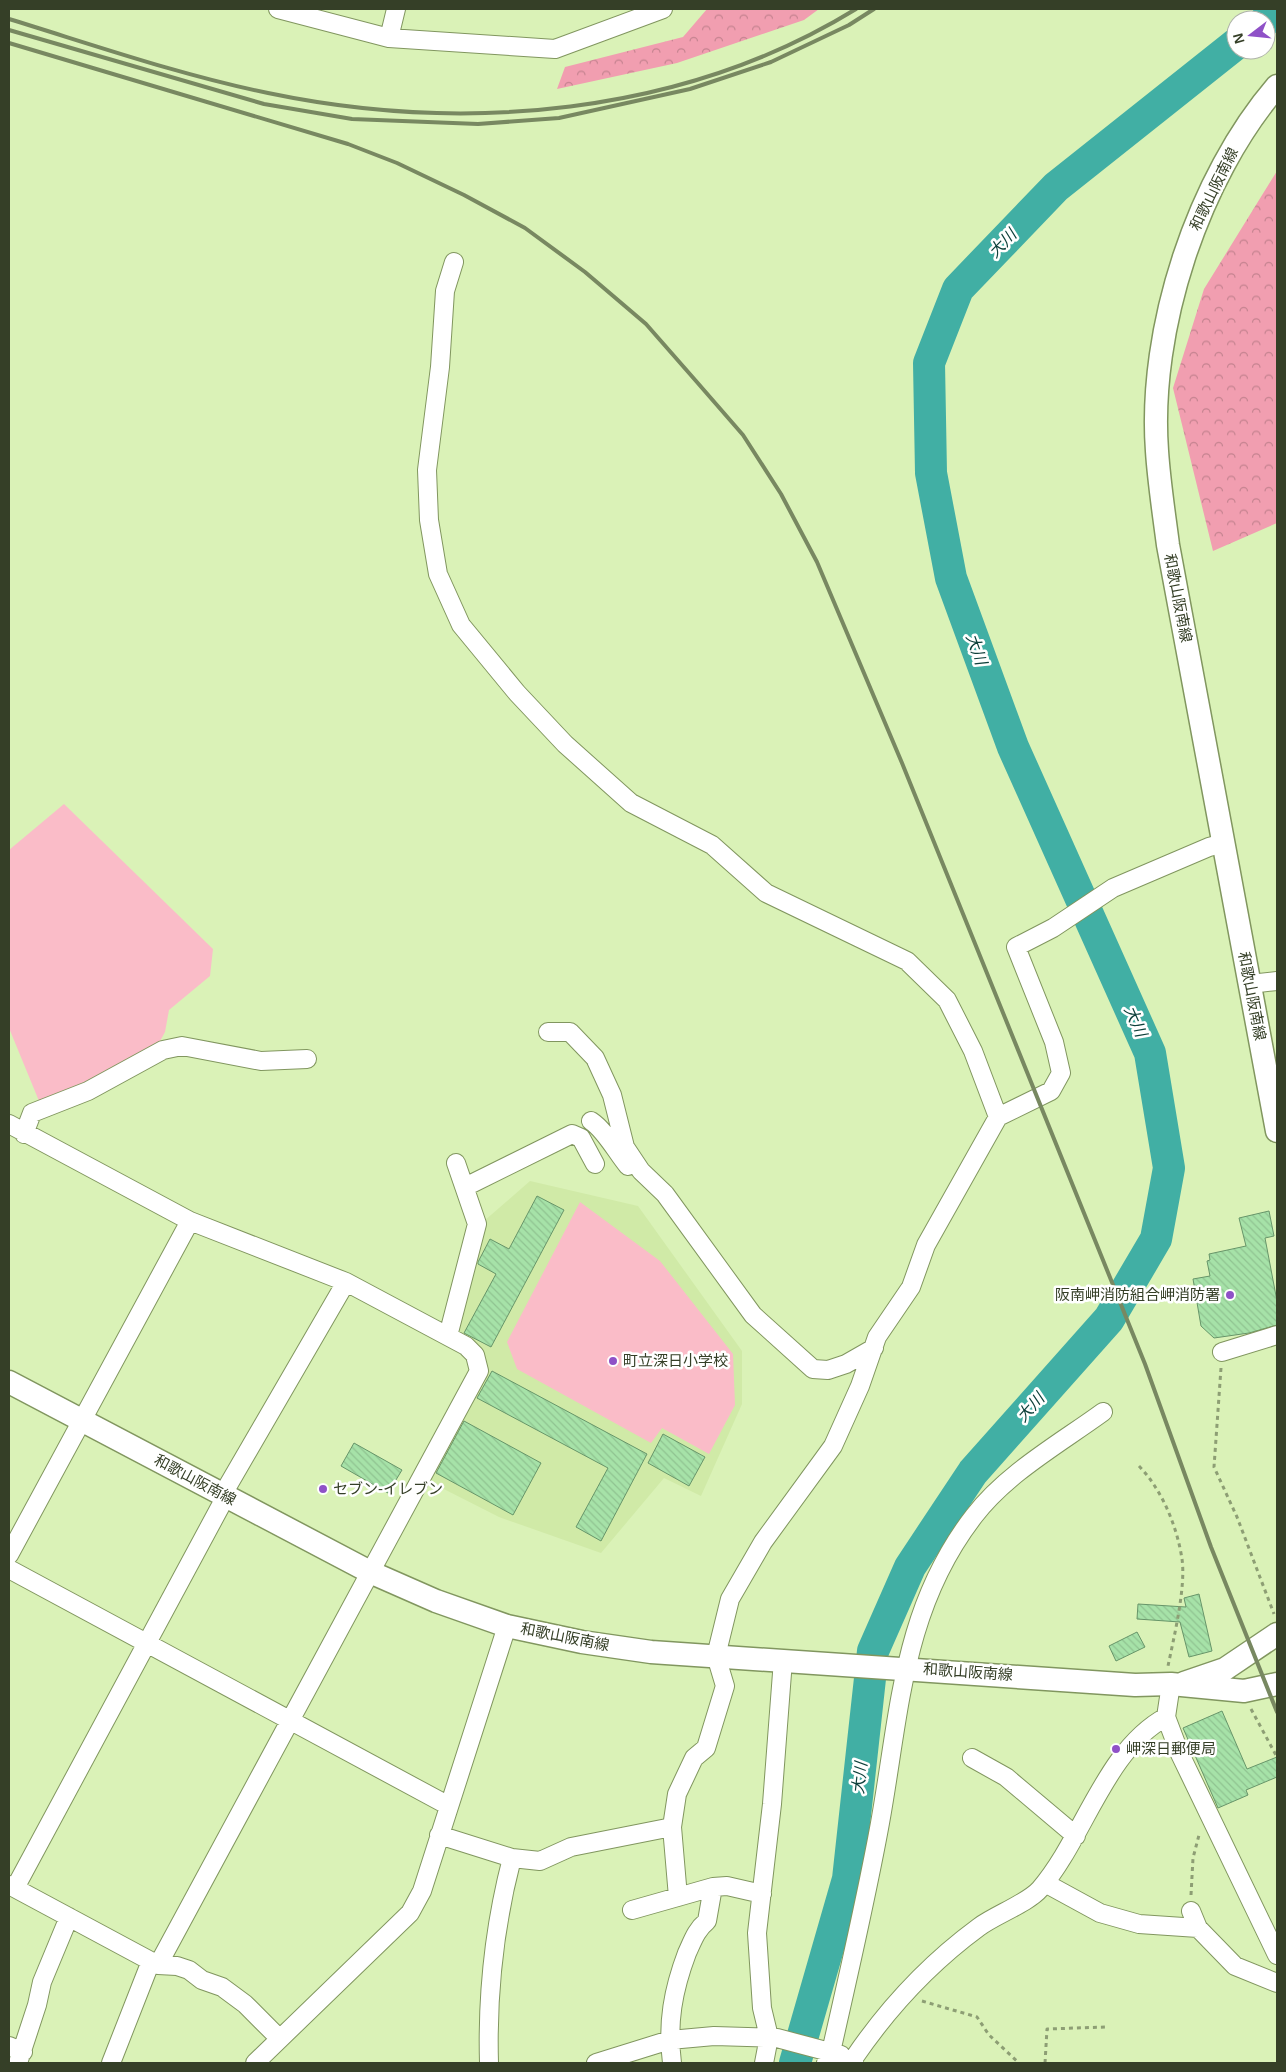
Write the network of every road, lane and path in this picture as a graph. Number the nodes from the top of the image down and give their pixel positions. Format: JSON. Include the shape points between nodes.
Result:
{"nodes":[{"id":1,"x":278,"y":9,"type":"edge"},
{"id":2,"x":396,"y":9,"type":"edge"},
{"id":3,"x":664,"y":9,"type":"edge"},
{"id":4,"x":389,"y":38,"type":"junction"},
{"id":5,"x":1277,"y":86,"type":"edge"},
{"id":6,"x":454,"y":262,"type":"dead end"},
{"id":7,"x":1224,"y":843,"type":"junction"},
{"id":8,"x":1277,"y":981,"type":"edge"},
{"id":9,"x":1250,"y":984,"type":"junction"},
{"id":10,"x":548,"y":1032,"type":"dead end"},
{"id":11,"x":306,"y":1059,"type":"dead end"},
{"id":12,"x":998,"y":1117,"type":"junction"},
{"id":13,"x":591,"y":1121,"type":"dead end"},
{"id":14,"x":9,"y":1124,"type":"edge"},
{"id":15,"x":1277,"y":1131,"type":"edge"},
{"id":16,"x":24,"y":1134,"type":"junction"},
{"id":17,"x":456,"y":1163,"type":"dead end"},
{"id":18,"x":595,"y":1164,"type":"dead end"},
{"id":19,"x":465,"y":1187,"type":"junction"},
{"id":20,"x":659,"y":1188,"type":"junction"},
{"id":21,"x":190,"y":1221,"type":"junction"},
{"id":22,"x":346,"y":1282,"type":"junction"},
{"id":23,"x":1277,"y":1335,"type":"edge"},
{"id":24,"x":448,"y":1336,"type":"junction"},
{"id":25,"x":874,"y":1348,"type":"junction"},
{"id":26,"x":1222,"y":1352,"type":"joint"},
{"id":27,"x":9,"y":1382,"type":"edge"},
{"id":28,"x":1103,"y":1412,"type":"dead end"},
{"id":29,"x":82,"y":1421,"type":"junction"},
{"id":30,"x":1140,"y":1466,"type":"dead end"},
{"id":31,"x":225,"y":1495,"type":"junction"},
{"id":32,"x":9,"y":1555,"type":"edge"},
{"id":33,"x":9,"y":1570,"type":"edge"},
{"id":34,"x":370,"y":1572,"type":"junction"},
{"id":35,"x":1276,"y":1624,"type":"edge"},
{"id":36,"x":507,"y":1626,"type":"junction"},
{"id":37,"x":146,"y":1644,"type":"junction"},
{"id":38,"x":716,"y":1656,"type":"junction"},
{"id":39,"x":783,"y":1660,"type":"junction"},
{"id":40,"x":900,"y":1667,"type":"junction"},
{"id":41,"x":1172,"y":1678,"type":"junction"},
{"id":42,"x":1277,"y":1684,"type":"edge"},
{"id":43,"x":1248,"y":1704,"type":"dead end"},
{"id":44,"x":1166,"y":1717,"type":"junction"},
{"id":45,"x":290,"y":1722,"type":"junction"},
{"id":46,"x":1277,"y":1757,"type":"edge"},
{"id":47,"x":972,"y":1758,"type":"dead end"},
{"id":48,"x":449,"y":1806,"type":"junction"},
{"id":49,"x":1206,"y":1810,"type":"junction"},
{"id":50,"x":672,"y":1827,"type":"junction"},
{"id":51,"x":440,"y":1835,"type":"junction"},
{"id":52,"x":1076,"y":1836,"type":"junction"},
{"id":53,"x":512,"y":1858,"type":"junction"},
{"id":54,"x":1045,"y":1883,"type":"junction"},
{"id":55,"x":12,"y":1887,"type":"edge"},
{"id":56,"x":713,"y":1887,"type":"junction"},
{"id":57,"x":762,"y":1894,"type":"junction"},
{"id":58,"x":678,"y":1897,"type":"junction"},
{"id":59,"x":632,"y":1910,"type":"dead end"},
{"id":60,"x":1192,"y":1911,"type":"joint"},
{"id":61,"x":69,"y":1917,"type":"junction"},
{"id":62,"x":1198,"y":1928,"type":"junction"},
{"id":63,"x":1277,"y":1955,"type":"edge"},
{"id":64,"x":154,"y":1963,"type":"junction"},
{"id":65,"x":1277,"y":1982,"type":"edge"},
{"id":66,"x":903,"y":1996,"type":"junction"},
{"id":67,"x":1106,"y":2027,"type":"dead end"},
{"id":68,"x":773,"y":2038,"type":"junction"},
{"id":69,"x":280,"y":2040,"type":"junction"},
{"id":70,"x":670,"y":2040,"type":"junction"},
{"id":71,"x":17,"y":2054,"type":"edge"},
{"id":72,"x":828,"y":2056,"type":"edge"},
{"id":73,"x":854,"y":2061,"type":"edge"},
{"id":74,"x":111,"y":2063,"type":"edge"},
{"id":75,"x":255,"y":2063,"type":"edge"},
{"id":76,"x":489,"y":2063,"type":"edge"},
{"id":77,"x":596,"y":2063,"type":"edge"},
{"id":78,"x":672,"y":2063,"type":"edge"},
{"id":79,"x":764,"y":2063,"type":"edge"},
{"id":80,"x":1019,"y":2063,"type":"edge"},
{"id":81,"x":1045,"y":2063,"type":"edge"}],
"edges":[{"from":1,"to":4,"type":"street"},
{"from":2,"to":4,"type":"street"},
{"from":3,"to":4,"type":"street","via":[[555,49]]},
{"from":5,"to":7,"type":"main road","name":"和歌山阪南線","via":[[1258,108],[1230,153],[1201,212],[1166,317],[1158,381],[1156,450],[1168,545]]},
{"from":6,"to":12,"type":"street","via":[[445,291],[440,368],[427,470],[429,520],[438,574],[461,625],[517,693],[565,744],[631,803],[712,845],[766,893],[907,961],[947,1000],[973,1051]]},
{"from":7,"to":9,"type":"main road","name":"和歌山阪南線"},
{"from":7,"to":12,"type":"street","via":[[1113,888],[1053,928],[1016,947],[1054,1042],[1061,1072],[1051,1091]]},
{"from":8,"to":9,"type":"street"},
{"from":9,"to":15,"type":"main road","name":"和歌山阪南線"},
{"from":10,"to":20,"type":"street","via":[[570,1032],[595,1058],[612,1095],[625,1147],[641,1171]]},
{"from":11,"to":16,"type":"street","via":[[261,1060],[182,1046],[163,1050],[88,1091],[32,1113]]},
{"from":12,"to":25,"type":"street","via":[[926,1246],[911,1287]]},
{"from":13,"to":20,"type":"street","via":[[600,1127],[630,1169]]},
{"from":14,"to":16,"type":"street"},
{"from":16,"to":21,"type":"street"},
{"from":17,"to":19,"type":"street"},
{"from":18,"to":19,"type":"street","via":[[582,1138],[572,1134]]},
{"from":19,"to":24,"type":"street","via":[[477,1224]]},
{"from":20,"to":25,"type":"street","via":[[753,1315],[813,1369],[828,1370],[846,1364]]},
{"from":21,"to":22,"type":"street"},
{"from":21,"to":29,"type":"street"},
{"from":22,"to":24,"type":"street"},
{"from":22,"to":31,"type":"street"},
{"from":23,"to":26,"type":"street"},
{"from":24,"to":34,"type":"street","via":[[475,1355],[479,1371]]},
{"from":25,"to":38,"type":"street","via":[[833,1446],[763,1542],[730,1599]]},
{"from":26,"to":35,"type":"path","via":[[1214,1467],[1237,1517]]},
{"from":27,"to":29,"type":"main road","name":"和歌山阪南線"},
{"from":28,"to":40,"type":"street","via":[[1016,1474],[974,1515],[942,1563]]},
{"from":29,"to":31,"type":"main road","name":"和歌山阪南線"},
{"from":29,"to":32,"type":"street"},
{"from":30,"to":41,"type":"path","via":[[1153,1480],[1166,1503],[1182,1560]]},
{"from":31,"to":34,"type":"main road","name":"和歌山阪南線"},
{"from":31,"to":37,"type":"street"},
{"from":33,"to":37,"type":"street"},
{"from":34,"to":36,"type":"main road","name":"和歌山阪南線","via":[[436,1601]]},
{"from":34,"to":45,"type":"street"},
{"from":35,"to":41,"type":"main road","name":"和歌山阪南線","via":[[1225,1669]]},
{"from":36,"to":38,"type":"main road","name":"和歌山阪南線","via":[[602,1645]]},
{"from":36,"to":48,"type":"street"},
{"from":37,"to":45,"type":"street"},
{"from":37,"to":55,"type":"street"},
{"from":38,"to":39,"type":"main road","name":"和歌山阪南線"},
{"from":38,"to":50,"type":"street","via":[[725,1686],[706,1748],[694,1758],[677,1794]]},
{"from":39,"to":40,"type":"main road","name":"和歌山阪南線"},
{"from":39,"to":57,"type":"street"},
{"from":40,"to":41,"type":"main road","name":"和歌山阪南線","via":[[1135,1685]]},
{"from":40,"to":72,"type":"street","via":[[867,1894]]},
{"from":41,"to":42,"type":"main road","name":"和歌山阪南線","via":[[1244,1691]]},
{"from":41,"to":44,"type":"street"},
{"from":43,"to":46,"type":"path"},
{"from":44,"to":49,"type":"street"},
{"from":44,"to":52,"type":"street","via":[[1150,1726],[1132,1743]]},
{"from":45,"to":48,"type":"street"},
{"from":45,"to":64,"type":"street"},
{"from":47,"to":52,"type":"street","via":[[1006,1777]]},
{"from":48,"to":51,"type":"street"},
{"from":49,"to":60,"type":"path","via":[[1193,1858]]},
{"from":49,"to":63,"type":"street"},
{"from":50,"to":53,"type":"street","via":[[571,1847],[540,1861]]},
{"from":50,"to":58,"type":"street"},
{"from":51,"to":53,"type":"street"},
{"from":51,"to":69,"type":"street","via":[[422,1891],[410,1913]]},
{"from":52,"to":54,"type":"street"},
{"from":53,"to":76,"type":"street","via":[[499,1910],[487,2012]]},
{"from":54,"to":62,"type":"street","via":[[1100,1914],[1139,1924]]},
{"from":54,"to":66,"type":"street","via":[[1039,1891],[980,1926],[941,1958]]},
{"from":55,"to":61,"type":"street"},
{"from":56,"to":57,"type":"street","via":[[728,1886]]},
{"from":56,"to":58,"type":"street"},
{"from":56,"to":70,"type":"street","via":[[707,1921],[697,1928],[676,1983]]},
{"from":57,"to":68,"type":"street","via":[[757,1933],[762,2008]]},
{"from":58,"to":59,"type":"street"},
{"from":60,"to":62,"type":"street"},
{"from":61,"to":64,"type":"street"},
{"from":61,"to":71,"type":"street"},
{"from":62,"to":65,"type":"street","via":[[1235,1966]]},
{"from":64,"to":69,"type":"street","via":[[189,1970],[202,1980],[222,1987],[245,2004]]},
{"from":64,"to":74,"type":"street"},
{"from":66,"to":73,"type":"street","via":[[875,2027]]},
{"from":66,"to":80,"type":"path","via":[[977,2017],[989,2035]]},
{"from":67,"to":81,"type":"path","via":[[1047,2029]]},
{"from":68,"to":70,"type":"street","via":[[714,2036]]},
{"from":68,"to":72,"type":"street"},
{"from":68,"to":79,"type":"street"},
{"from":69,"to":75,"type":"street"},
{"from":70,"to":77,"type":"street"},
{"from":70,"to":78,"type":"street"},
{"from":72,"to":73,"type":"street"}]}
